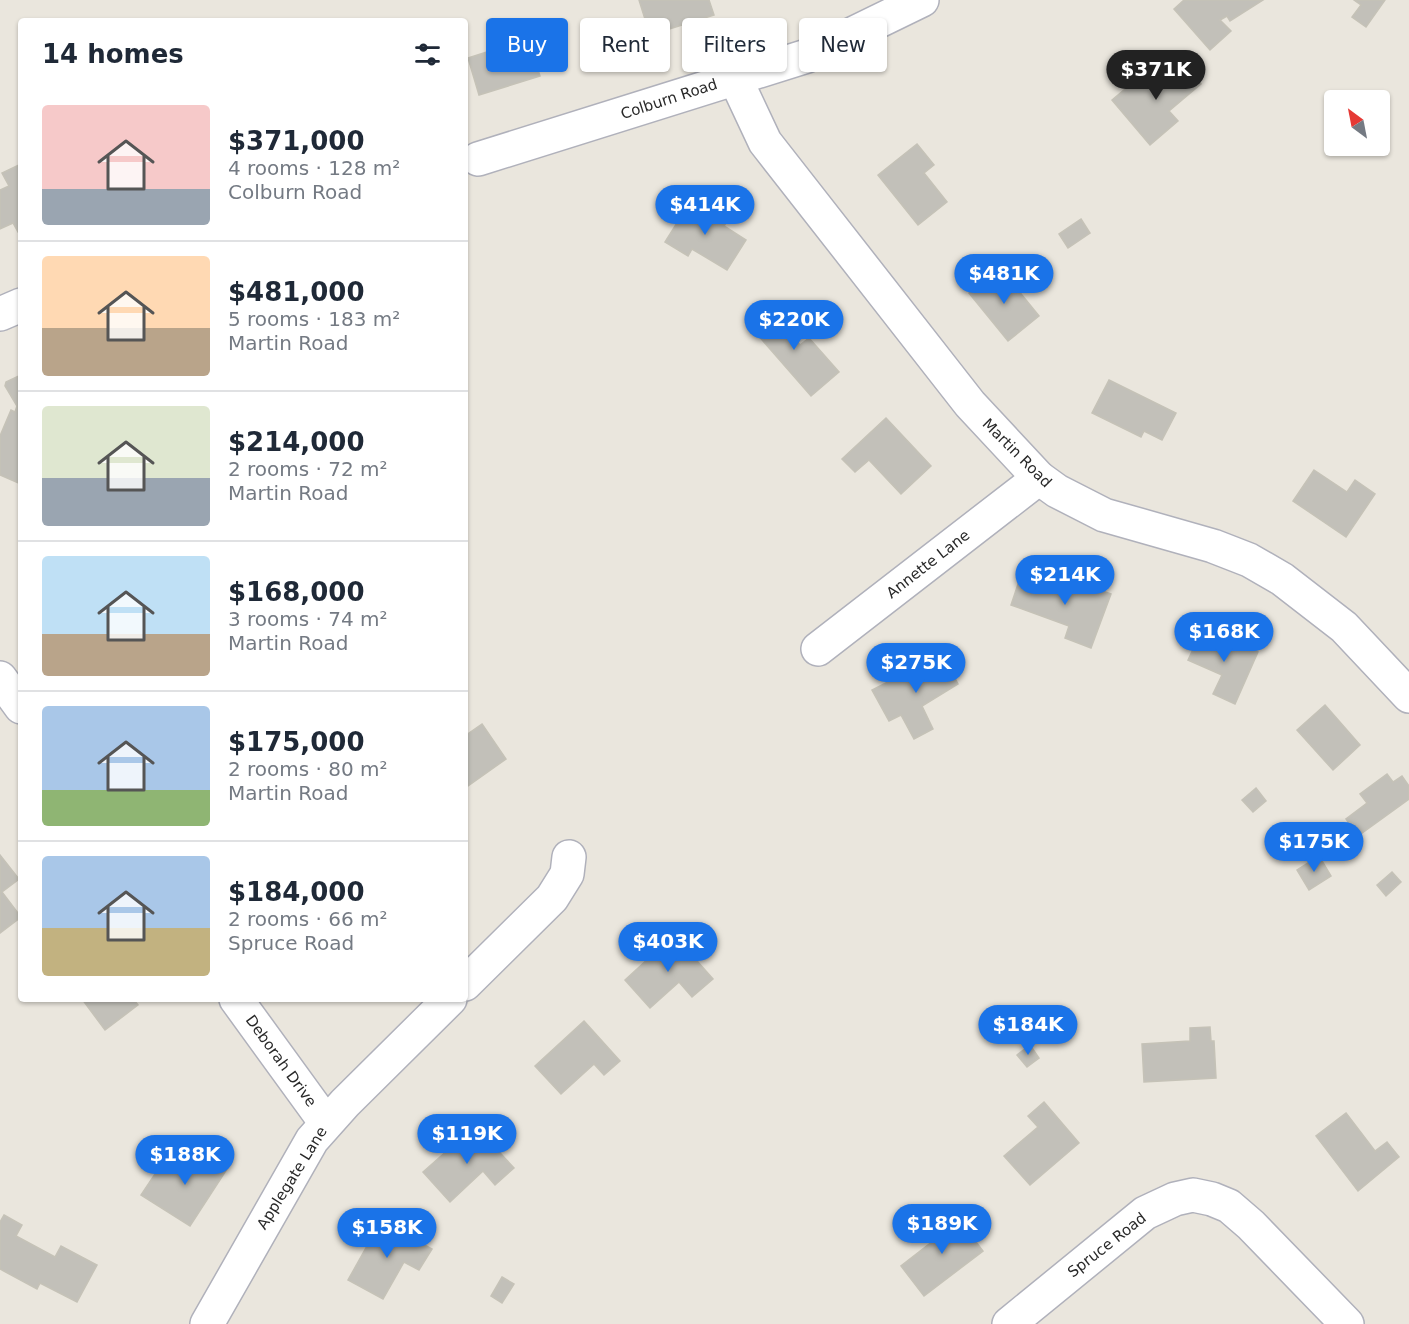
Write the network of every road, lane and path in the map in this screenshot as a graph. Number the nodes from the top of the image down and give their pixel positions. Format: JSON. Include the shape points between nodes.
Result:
{"nodes":[{"id":1,"x":922,"y":0,"type":"edge"},
{"id":2,"x":735,"y":78,"type":"junction"},
{"id":3,"x":478,"y":159,"type":"dead end"},
{"id":4,"x":18,"y":306,"type":"edge"},
{"id":5,"x":0,"y":314,"type":"edge"},
{"id":6,"x":1039,"y":478,"type":"junction"},
{"id":7,"x":818,"y":649,"type":"dead end"},
{"id":8,"x":0,"y":678,"type":"edge"},
{"id":9,"x":1409,"y":696,"type":"edge"},
{"id":10,"x":18,"y":702,"type":"edge"},
{"id":11,"x":569,"y":857,"type":"dead end"},
{"id":12,"x":468,"y":981,"type":"edge"},
{"id":13,"x":238,"y":1002,"type":"edge"},
{"id":14,"x":447,"y":1002,"type":"edge"},
{"id":15,"x":326,"y":1122,"type":"junction"},
{"id":16,"x":207,"y":1324,"type":"edge"},
{"id":17,"x":1009,"y":1324,"type":"edge"},
{"id":18,"x":1347,"y":1324,"type":"edge"}],
"edges":[{"from":1,"to":2,"type":"street","name":"Colburn Road","via":[[807,56]]},
{"from":2,"to":3,"type":"street","name":"Colburn Road"},
{"from":2,"to":6,"type":"street","name":"Martin Road","via":[[765,142],[970,404]]},
{"from":4,"to":5,"type":"street"},
{"from":6,"to":7,"type":"street","name":"Annette Lane"},
{"from":6,"to":9,"type":"street","name":"Martin Road","via":[[1104,515],[1213,546],[1282,579],[1344,627]]},
{"from":8,"to":10,"type":"street"},
{"from":11,"to":12,"type":"street","via":[[567,874],[552,898]]},
{"from":13,"to":15,"type":"street","name":"Deborah Drive"},
{"from":14,"to":15,"type":"street","name":"Applegate Lane"},
{"from":15,"to":16,"type":"street","name":"Applegate Lane","via":[[299,1160]]},
{"from":17,"to":18,"type":"street","name":"Spruce Road","via":[[1139,1217],[1175,1198],[1193,1195],[1229,1206]]}]}
